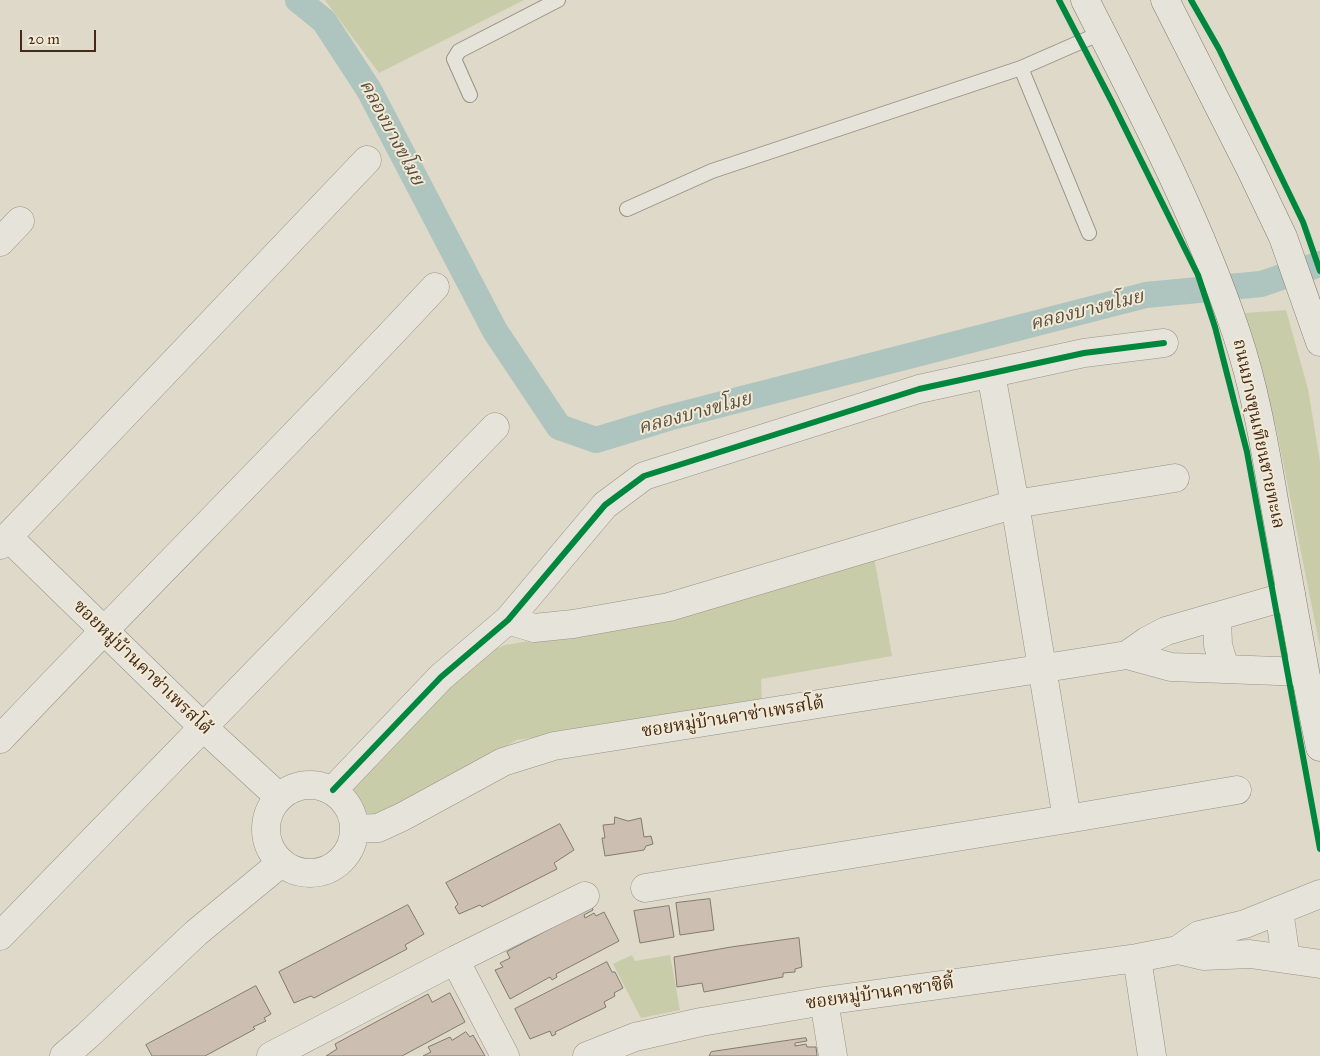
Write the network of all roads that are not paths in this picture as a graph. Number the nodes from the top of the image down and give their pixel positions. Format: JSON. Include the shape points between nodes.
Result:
{"nodes":[{"id":1,"x":558,"y":0,"type":"edge"},
{"id":2,"x":1085,"y":0,"type":"edge"},
{"id":3,"x":1166,"y":0,"type":"edge"},
{"id":4,"x":1101,"y":33,"type":"junction"},
{"id":5,"x":1021,"y":68,"type":"junction"},
{"id":6,"x":470,"y":95,"type":"dead end"},
{"id":7,"x":367,"y":160,"type":"dead end"},
{"id":8,"x":627,"y":209,"type":"dead end"},
{"id":9,"x":20,"y":221,"type":"dead end"},
{"id":10,"x":1089,"y":234,"type":"dead end"},
{"id":11,"x":0,"y":242,"type":"edge"},
{"id":12,"x":435,"y":286,"type":"dead end"},
{"id":13,"x":1318,"y":336,"type":"edge"},
{"id":14,"x":1164,"y":343,"type":"dead end"},
{"id":15,"x":991,"y":374,"type":"junction"},
{"id":16,"x":495,"y":427,"type":"dead end"},
{"id":17,"x":1175,"y":478,"type":"dead end"},
{"id":18,"x":1015,"y":504,"type":"junction"},
{"id":19,"x":4,"y":541,"type":"edge"},
{"id":20,"x":1291,"y":595,"type":"junction"},
{"id":21,"x":1217,"y":617,"type":"junction"},
{"id":22,"x":508,"y":620,"type":"junction"},
{"id":23,"x":103,"y":631,"type":"junction"},
{"id":24,"x":1127,"y":655,"type":"junction"},
{"id":25,"x":1041,"y":669,"type":"junction"},
{"id":26,"x":1225,"y":669,"type":"junction"},
{"id":27,"x":1304,"y":672,"type":"junction"},
{"id":28,"x":204,"y":728,"type":"junction"},
{"id":29,"x":0,"y":739,"type":"edge"},
{"id":30,"x":1320,"y":747,"type":"edge"},
{"id":31,"x":333,"y":790,"type":"junction"},
{"id":32,"x":1237,"y":790,"type":"dead end"},
{"id":33,"x":279,"y":797,"type":"junction"},
{"id":34,"x":1067,"y":819,"type":"junction"},
{"id":35,"x":355,"y":830,"type":"junction"},
{"id":36,"x":281,"y":863,"type":"junction"},
{"id":37,"x":645,"y":888,"type":"dead end"},
{"id":38,"x":1320,"y":894,"type":"edge"},
{"id":39,"x":585,"y":896,"type":"dead end"},
{"id":40,"x":1279,"y":910,"type":"junction"},
{"id":41,"x":0,"y":936,"type":"edge"},
{"id":42,"x":1178,"y":950,"type":"junction"},
{"id":43,"x":1137,"y":958,"type":"junction"},
{"id":44,"x":1286,"y":959,"type":"junction"},
{"id":45,"x":455,"y":960,"type":"junction"},
{"id":46,"x":1320,"y":964,"type":"edge"},
{"id":47,"x":824,"y":1001,"type":"junction"},
{"id":48,"x":303,"y":1049,"type":"edge"},
{"id":49,"x":64,"y":1056,"type":"edge"},
{"id":50,"x":271,"y":1056,"type":"edge"},
{"id":51,"x":505,"y":1056,"type":"edge"},
{"id":52,"x":587,"y":1056,"type":"edge"},
{"id":53,"x":833,"y":1056,"type":"edge"},
{"id":54,"x":1152,"y":1056,"type":"edge"}],
"edges":[{"from":1,"to":6,"type":"lane","via":[[459,51],[454,59]]},
{"from":2,"to":4,"type":"street","name":"ถนนบางขุนเทียนชายทะเล"},
{"from":3,"to":13,"type":"street","via":[[1252,170],[1282,238]]},
{"from":4,"to":5,"type":"lane"},
{"from":4,"to":20,"type":"street","name":"ถนนบางขุนเทียนชายทะเล","via":[[1162,151],[1205,248],[1236,333],[1256,406]]},
{"from":5,"to":8,"type":"lane","via":[[712,171]]},
{"from":5,"to":10,"type":"lane"},
{"from":7,"to":19,"type":"street"},
{"from":9,"to":11,"type":"street"},
{"from":12,"to":23,"type":"street","via":[[339,390]]},
{"from":14,"to":15,"type":"street","via":[[1084,354]]},
{"from":15,"to":18,"type":"street"},
{"from":15,"to":22,"type":"street","via":[[919,389],[644,476],[605,505]]},
{"from":16,"to":28,"type":"street"},
{"from":17,"to":18,"type":"street"},
{"from":18,"to":22,"type":"street","via":[[669,607],[534,628]]},
{"from":18,"to":25,"type":"street"},
{"from":19,"to":23,"type":"street","name":"ซอยหมู่บ้านคาซ่าเพรสโต้"},
{"from":20,"to":21,"type":"street","name":"ซอยหมู่บ้านคาซ่าเพรสโต้"},
{"from":20,"to":27,"type":"street","name":"ถนนบางขุนเทียนชายทะเล"},
{"from":21,"to":24,"type":"street","name":"ซอยหมู่บ้านคาซ่าเพรสโต้","via":[[1166,631]]},
{"from":21,"to":26,"type":"street","via":[[1218,645]]},
{"from":22,"to":31,"type":"street","via":[[441,677]]},
{"from":23,"to":28,"type":"street","name":"ซอยหมู่บ้านคาซ่าเพรสโต้"},
{"from":23,"to":29,"type":"street"},
{"from":24,"to":25,"type":"street","name":"ซอยหมู่บ้านคาซ่าเพรสโต้"},
{"from":24,"to":26,"type":"street","name":"ซอยหมู่บ้านคาซ่าเพรสโต้","via":[[1171,667]]},
{"from":25,"to":34,"type":"street"},
{"from":25,"to":35,"type":"street","name":"ซอยหมู่บ้านคาซ่าเพรสโต้","via":[[554,746],[503,762],[402,818],[378,828]]},
{"from":26,"to":27,"type":"street","name":"ซอยหมู่บ้านคาซ่าเพรสโต้"},
{"from":27,"to":30,"type":"street","name":"ถนนบางขุนเทียนชายทะเล"},
{"from":28,"to":33,"type":"street","name":"ซอยหมู่บ้านคาซ่าเพรสโต้"},
{"from":28,"to":41,"type":"street"},
{"from":31,"to":33,"type":"street","via":[[305,784],[291,788]]},
{"from":31,"to":35,"type":"street","via":[[345,800],[352,812]]},
{"from":32,"to":34,"type":"street"},
{"from":33,"to":36,"type":"street","via":[[270,809],[266,838]]},
{"from":34,"to":37,"type":"street"},
{"from":35,"to":36,"type":"street","via":[[347,855],[323,871],[308,873]]},
{"from":36,"to":49,"type":"street","via":[[196,933]]},
{"from":38,"to":40,"type":"street","name":"ซอยหมู่บ้านคาซาซิตี้"},
{"from":39,"to":45,"type":"street"},
{"from":40,"to":42,"type":"street","name":"ซอยหมู่บ้านคาซาซิตี้","via":[[1245,924],[1199,935]]},
{"from":40,"to":44,"type":"street"},
{"from":42,"to":43,"type":"street","name":"ซอยหมู่บ้านคาซาซิตี้"},
{"from":42,"to":44,"type":"street","name":"ซอยหมู่บ้านคาซาซิตี้","via":[[1203,956],[1250,954]]},
{"from":43,"to":47,"type":"street","name":"ซอยหมู่บ้านคาซาซิตี้"},
{"from":43,"to":54,"type":"street"},
{"from":44,"to":46,"type":"street","name":"ซอยหมู่บ้านคาซาซิตี้"},
{"from":45,"to":48,"type":"street"},
{"from":45,"to":51,"type":"street"},
{"from":47,"to":52,"type":"street","name":"ซอยหมู่บ้านคาซาซิตี้","via":[[635,1037]]},
{"from":47,"to":53,"type":"street"},
{"from":48,"to":50,"type":"street"}]}
